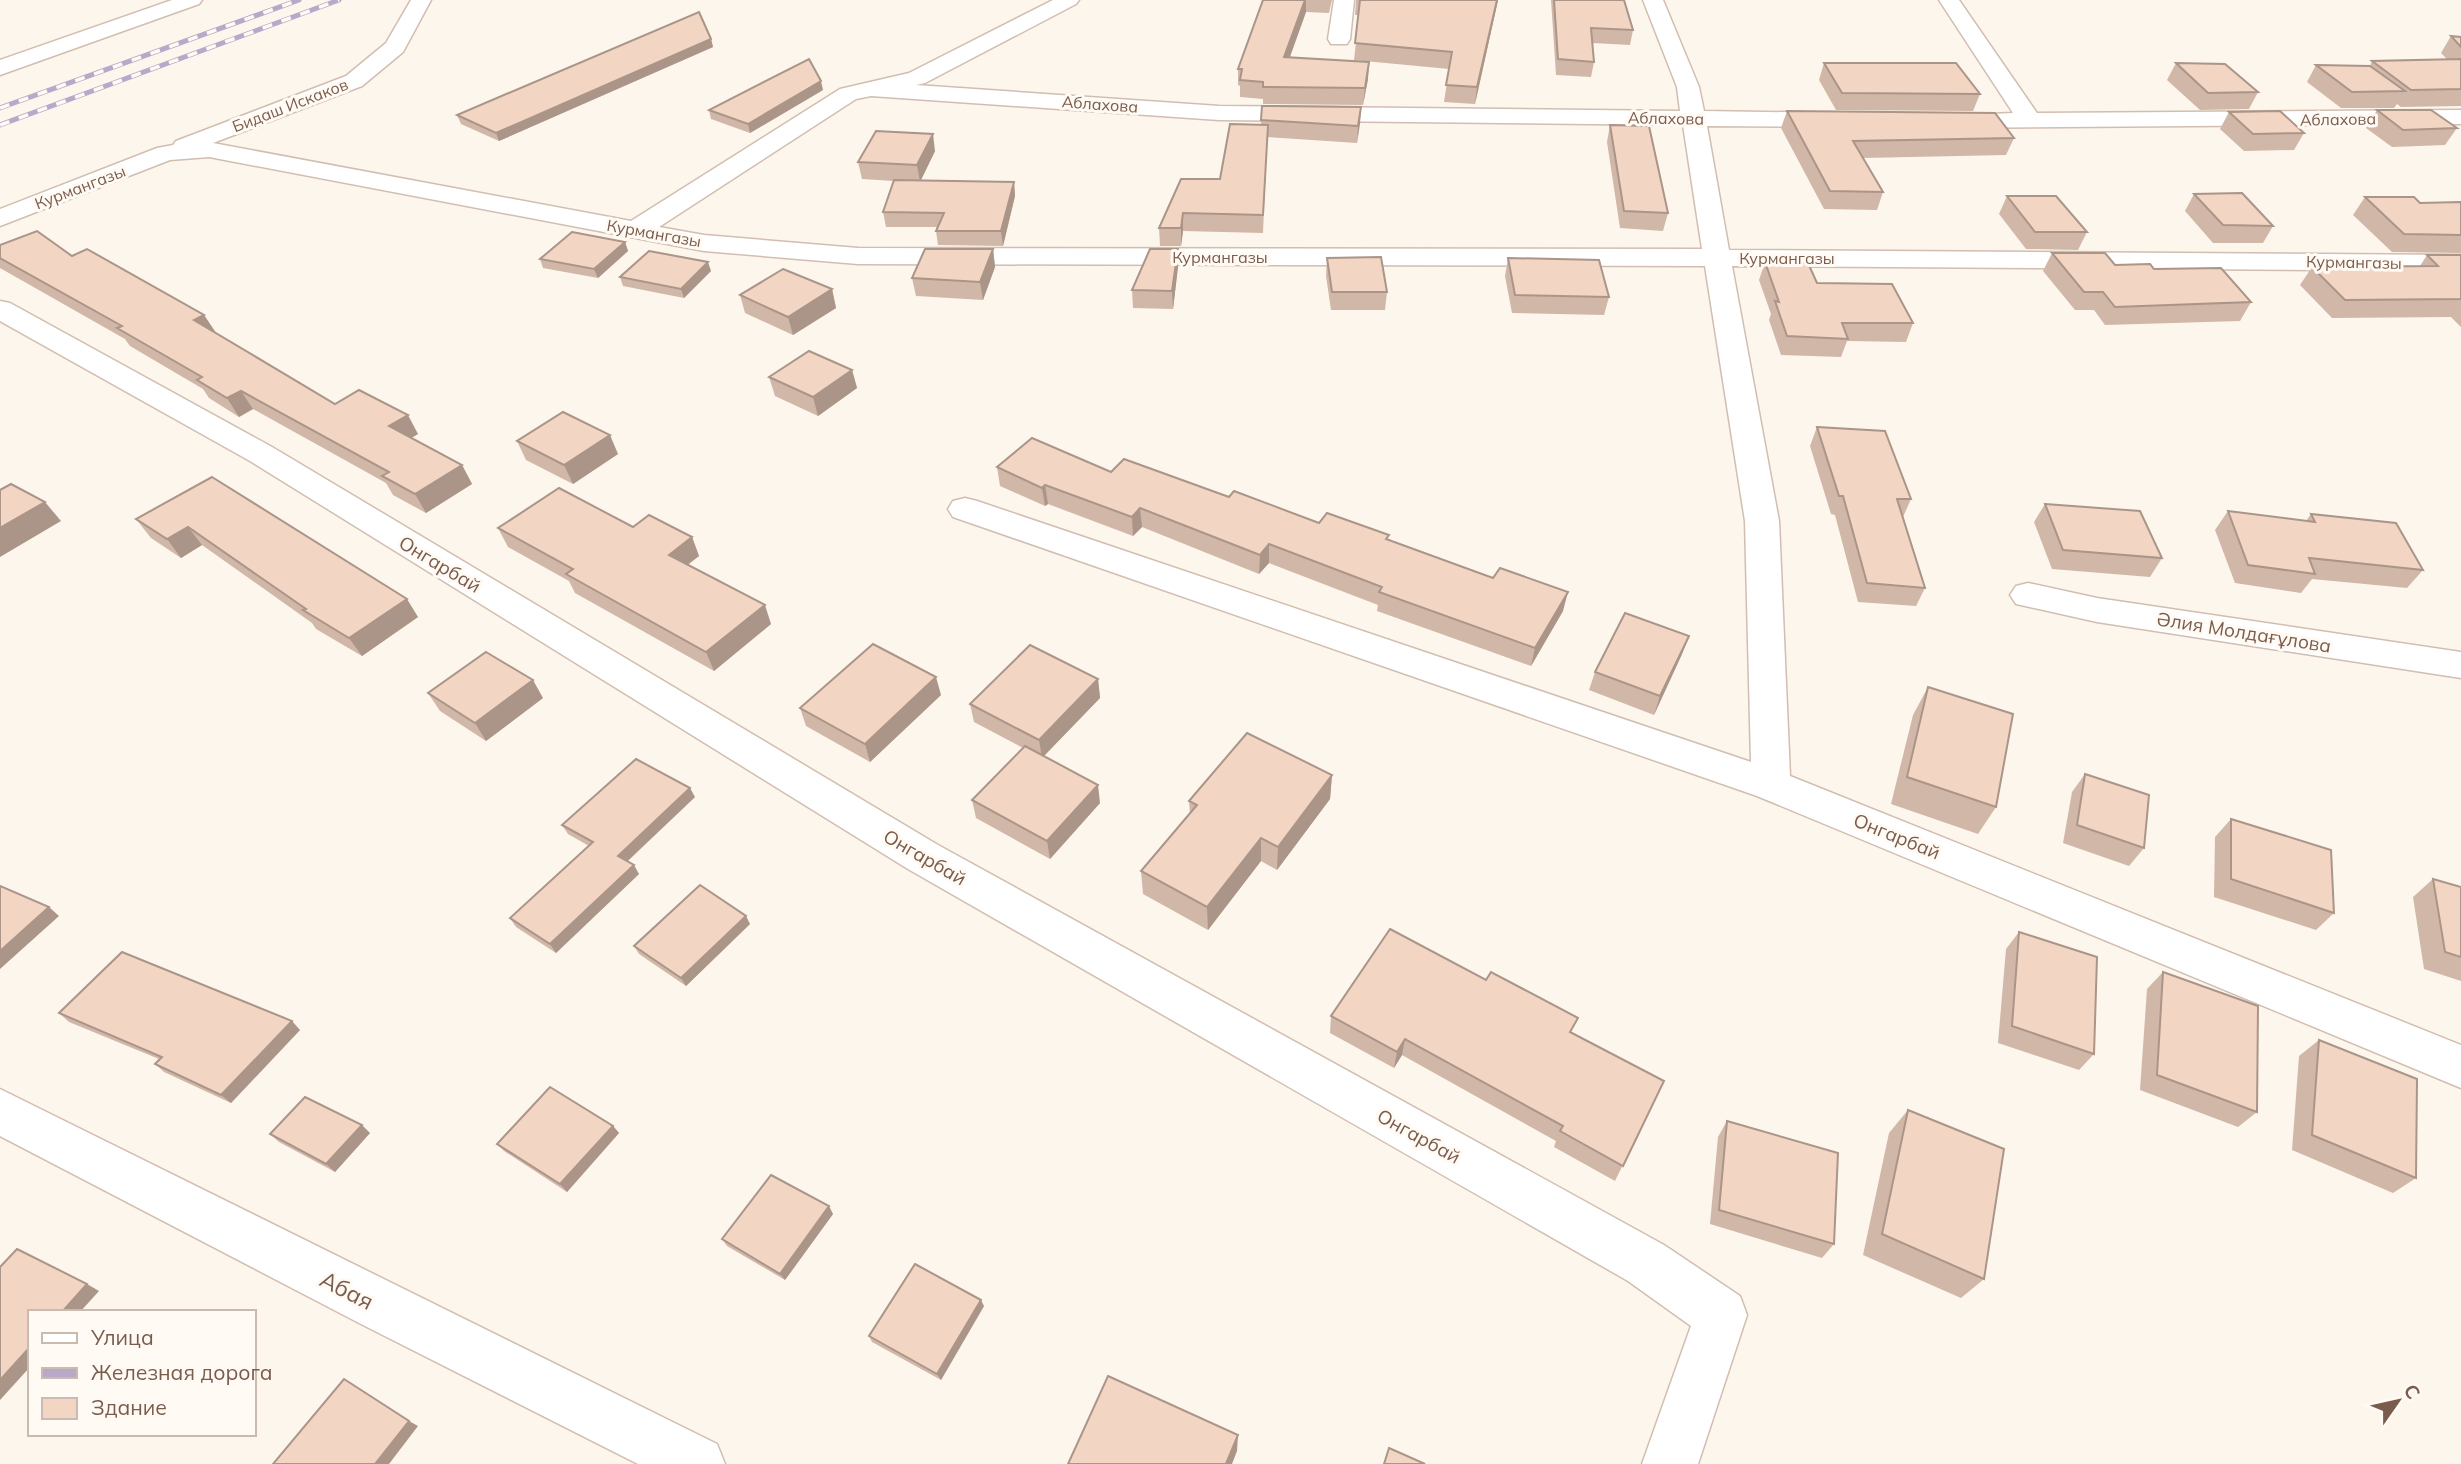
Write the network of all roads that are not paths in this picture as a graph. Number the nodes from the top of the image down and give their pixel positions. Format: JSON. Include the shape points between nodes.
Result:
{"nodes":[{"id":1,"x":191,"y":0,"type":"edge"},
{"id":2,"x":421,"y":0,"type":"edge"},
{"id":3,"x":1069,"y":0,"type":"edge"},
{"id":4,"x":1344,"y":0,"type":"edge"},
{"id":5,"x":1653,"y":0,"type":"edge"},
{"id":6,"x":1949,"y":0,"type":"edge"},
{"id":7,"x":1339,"y":39,"type":"dead end"},
{"id":8,"x":0,"y":68,"type":"edge"},
{"id":9,"x":872,"y":89,"type":"junction"},
{"id":10,"x":2461,"y":117,"type":"edge"},
{"id":11,"x":1693,"y":118,"type":"junction"},
{"id":12,"x":1855,"y":120,"type":"edge"},
{"id":13,"x":1922,"y":120,"type":"edge"},
{"id":14,"x":2030,"y":121,"type":"junction"},
{"id":15,"x":166,"y":153,"type":"junction"},
{"id":16,"x":0,"y":218,"type":"edge"},
{"id":17,"x":636,"y":230,"type":"junction"},
{"id":18,"x":1717,"y":257,"type":"junction"},
{"id":19,"x":2461,"y":263,"type":"edge"},
{"id":20,"x":0,"y":309,"type":"edge"},
{"id":21,"x":965,"y":509,"type":"dead end"},
{"id":22,"x":2028,"y":596,"type":"dead end"},
{"id":23,"x":2461,"y":665,"type":"edge"},
{"id":24,"x":1771,"y":785,"type":"junction"},
{"id":25,"x":2461,"y":1067,"type":"edge"},
{"id":26,"x":0,"y":1111,"type":"edge"},
{"id":27,"x":697,"y":1464,"type":"edge"},
{"id":28,"x":1670,"y":1464,"type":"edge"}],
"edges":[{"from":1,"to":8,"type":"street"},
{"from":2,"to":15,"type":"street","name":"Бидаш Искаков","via":[[395,47],[354,81]]},
{"from":3,"to":9,"type":"street","via":[[917,78]]},
{"from":4,"to":7,"type":"street"},
{"from":5,"to":11,"type":"street","via":[[1688,87]]},
{"from":6,"to":14,"type":"street"},
{"from":9,"to":11,"type":"street","name":"Аблахова","via":[[1219,113]]},
{"from":9,"to":17,"type":"street","via":[[848,94]]},
{"from":10,"to":14,"type":"street","name":"Аблахова"},
{"from":11,"to":12,"type":"street","name":"Аблахова"},
{"from":11,"to":18,"type":"street"},
{"from":13,"to":14,"type":"street","name":"Аблахова"},
{"from":15,"to":16,"type":"street","name":"Курмангазы"},
{"from":15,"to":17,"type":"street","name":"Курмангазы","via":[[209,150]]},
{"from":17,"to":18,"type":"street","name":"Курмангазы","via":[[704,243],[858,256]]},
{"from":18,"to":19,"type":"street","name":"Курмангазы"},
{"from":18,"to":24,"type":"street","via":[[1762,521]]},
{"from":20,"to":28,"type":"street","name":"Онгарбай","via":[[261,454],[923,857],[1634,1257],[1721,1315]]},
{"from":21,"to":24,"type":"street","name":"Онгарбай"},
{"from":22,"to":23,"type":"street","name":"Әлия Молдағұлова"},
{"from":24,"to":25,"type":"street","name":"Онгарбай"},
{"from":26,"to":27,"type":"street","name":"Абая"}]}
